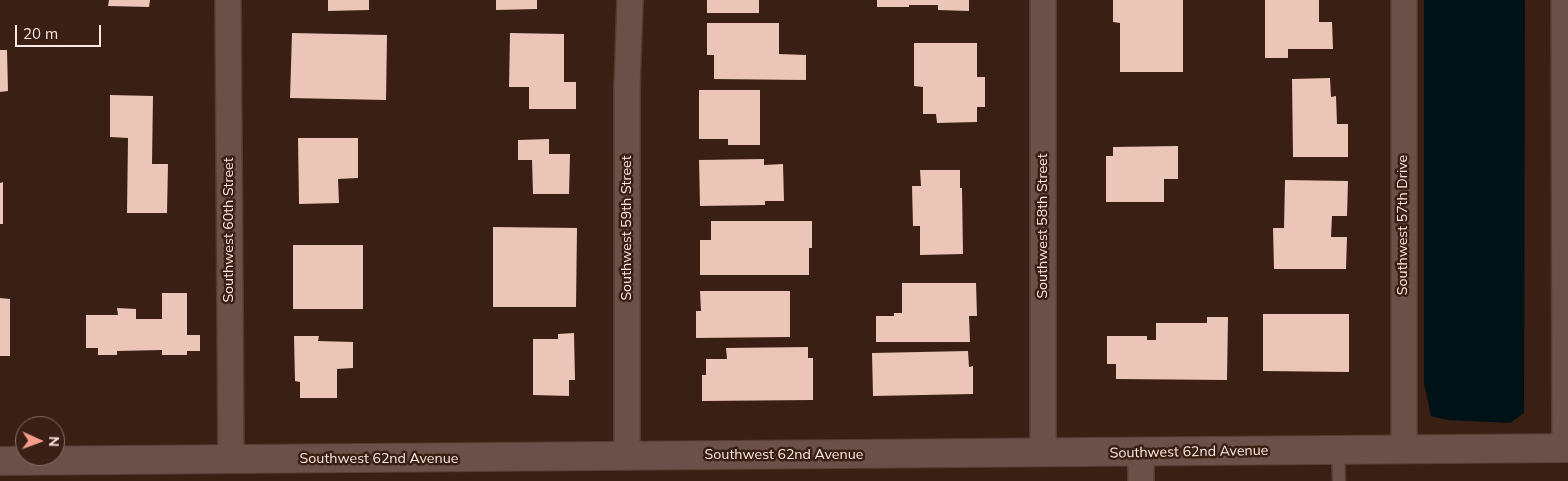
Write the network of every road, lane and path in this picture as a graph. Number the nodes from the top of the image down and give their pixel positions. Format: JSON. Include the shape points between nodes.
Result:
{"nodes":[{"id":1,"x":228,"y":0,"type":"edge"},
{"id":2,"x":630,"y":0,"type":"edge"},
{"id":3,"x":1043,"y":0,"type":"edge"},
{"id":4,"x":1404,"y":0,"type":"edge"},
{"id":5,"x":1564,"y":0,"type":"edge"},
{"id":6,"x":1567,"y":448,"type":"edge"},
{"id":7,"x":1338,"y":450,"type":"junction"},
{"id":8,"x":1404,"y":450,"type":"junction"},
{"id":9,"x":1141,"y":452,"type":"junction"},
{"id":10,"x":1043,"y":453,"type":"junction"},
{"id":11,"x":627,"y":457,"type":"junction"},
{"id":12,"x":231,"y":460,"type":"junction"},
{"id":13,"x":0,"y":461,"type":"edge"},
{"id":14,"x":1141,"y":481,"type":"edge"},
{"id":15,"x":1339,"y":481,"type":"edge"}],
"edges":[{"from":1,"to":12,"type":"street","name":"Southwest 60th Street"},
{"from":2,"to":11,"type":"street","name":"Southwest 59th Street"},
{"from":3,"to":10,"type":"street","name":"Southwest 58th Street"},
{"from":4,"to":8,"type":"street","name":"Southwest 57th Drive"},
{"from":5,"to":6,"type":"street"},
{"from":6,"to":8,"type":"street","name":"Southwest 62nd Avenue"},
{"from":7,"to":8,"type":"street","name":"Southwest 62nd Avenue"},
{"from":7,"to":9,"type":"street","name":"Southwest 62nd Avenue"},
{"from":7,"to":15,"type":"lane"},
{"from":9,"to":10,"type":"street","name":"Southwest 62nd Avenue"},
{"from":9,"to":14,"type":"street"},
{"from":10,"to":11,"type":"street","name":"Southwest 62nd Avenue"},
{"from":11,"to":12,"type":"street","name":"Southwest 62nd Avenue"},
{"from":12,"to":13,"type":"street","name":"Southwest 62nd Avenue"}]}
